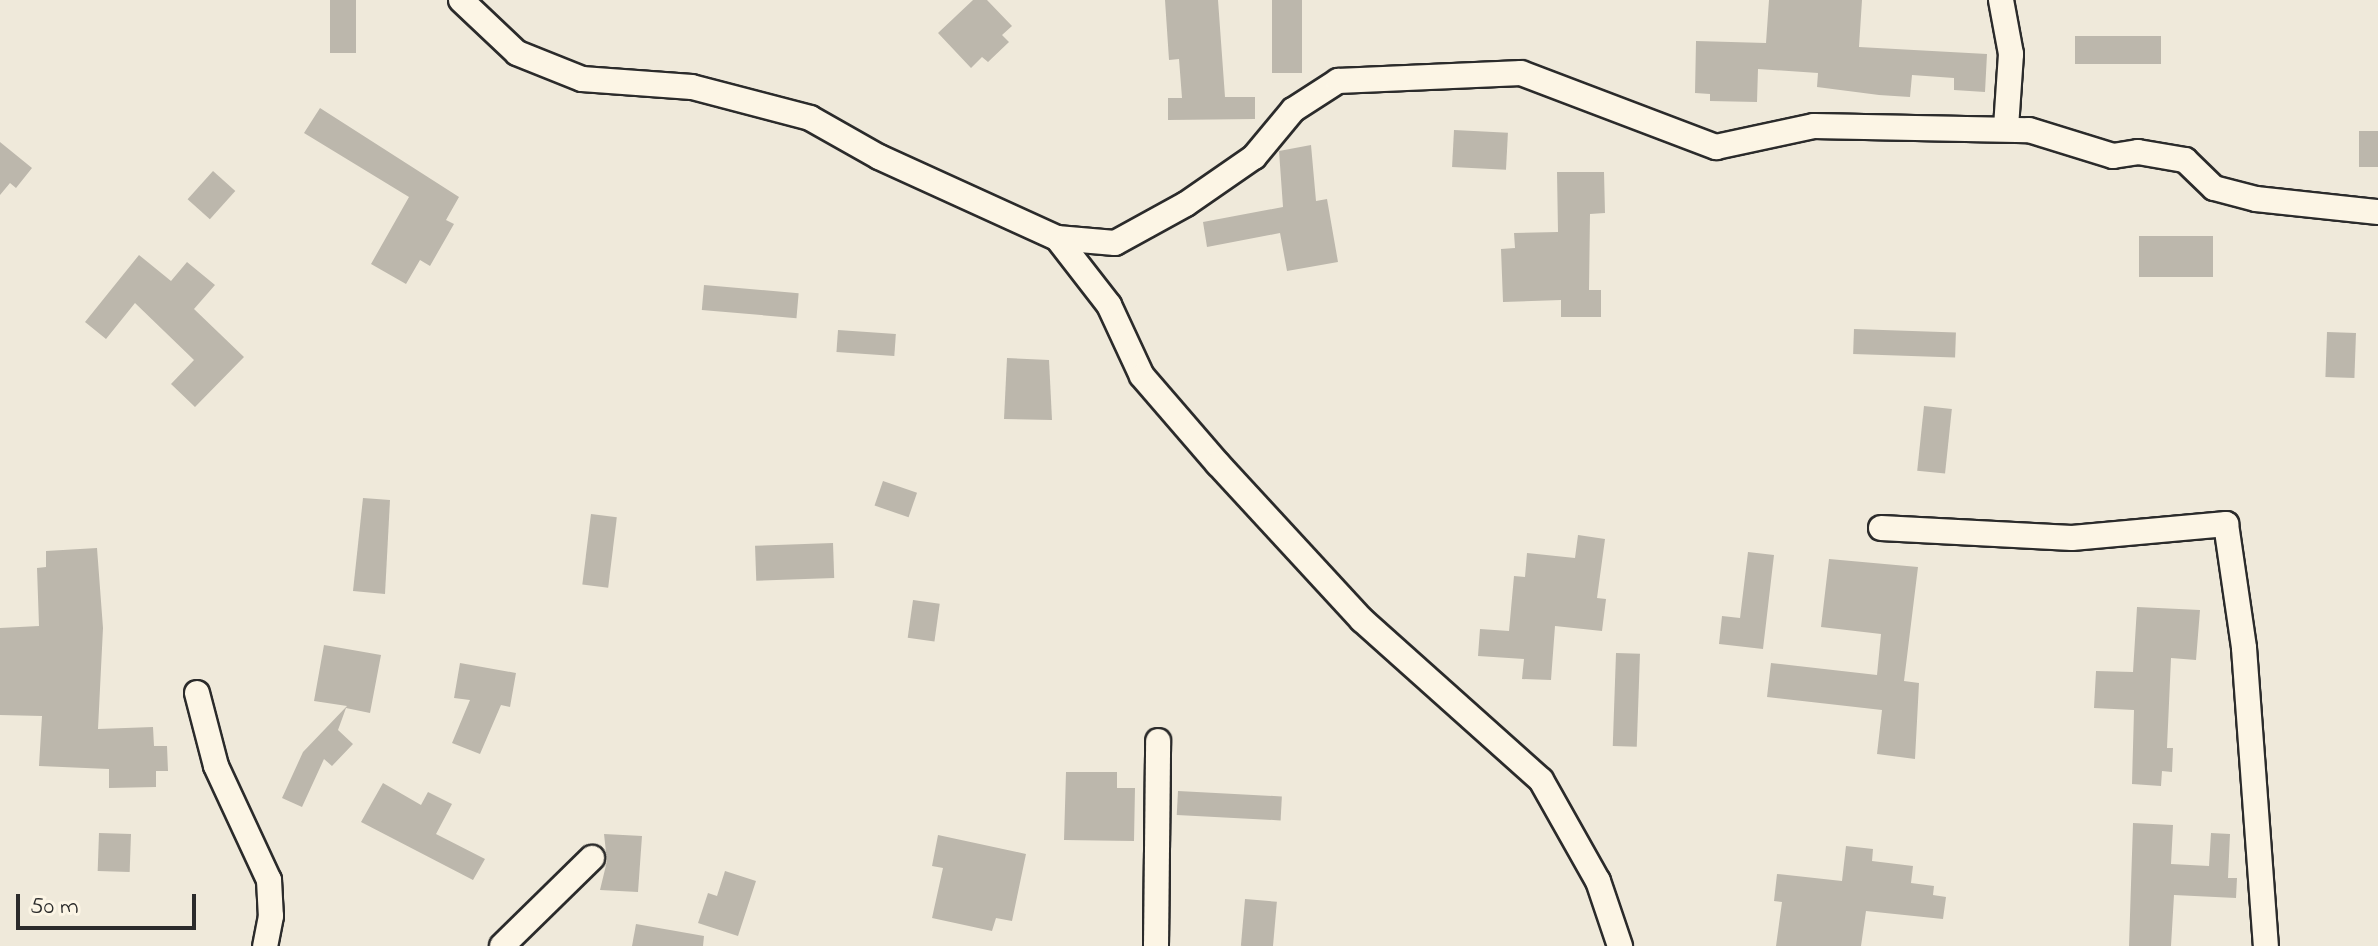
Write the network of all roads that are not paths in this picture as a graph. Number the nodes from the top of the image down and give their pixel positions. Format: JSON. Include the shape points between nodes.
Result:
{"nodes":[{"id":1,"x":461,"y":0,"type":"edge"},
{"id":2,"x":2001,"y":0,"type":"edge"},
{"id":3,"x":2006,"y":128,"type":"junction"},
{"id":4,"x":2378,"y":212,"type":"edge"},
{"id":5,"x":1057,"y":238,"type":"junction"},
{"id":6,"x":1881,"y":528,"type":"dead end"},
{"id":7,"x":197,"y":693,"type":"dead end"},
{"id":8,"x":1158,"y":741,"type":"dead end"},
{"id":9,"x":592,"y":858,"type":"dead end"},
{"id":10,"x":265,"y":946,"type":"edge"},
{"id":11,"x":502,"y":946,"type":"edge"},
{"id":12,"x":1156,"y":946,"type":"edge"},
{"id":13,"x":1620,"y":946,"type":"edge"},
{"id":14,"x":2266,"y":946,"type":"edge"}],
"edges":[{"from":1,"to":5,"type":"street","via":[[517,53],[582,79],[692,87],[810,118],[879,157]]},
{"from":2,"to":3,"type":"street","via":[[2011,54]]},
{"from":3,"to":4,"type":"street","via":[[2113,156],[2138,152],[2185,160],[2214,188],[2256,199]]},
{"from":3,"to":5,"type":"street","via":[[1814,126],[1716,147],[1521,73],[1338,81],[1293,110],[1254,157],[1115,243]]},
{"from":5,"to":13,"type":"street","via":[[1109,305],[1142,376],[1218,464],[1362,620],[1541,780],[1598,881]]},
{"from":6,"to":14,"type":"street","via":[[2072,538],[2226,524],[2244,648]]},
{"from":7,"to":10,"type":"street","via":[[216,766],[269,880],[271,916]]},
{"from":8,"to":12,"type":"street"},
{"from":9,"to":11,"type":"street"}]}
